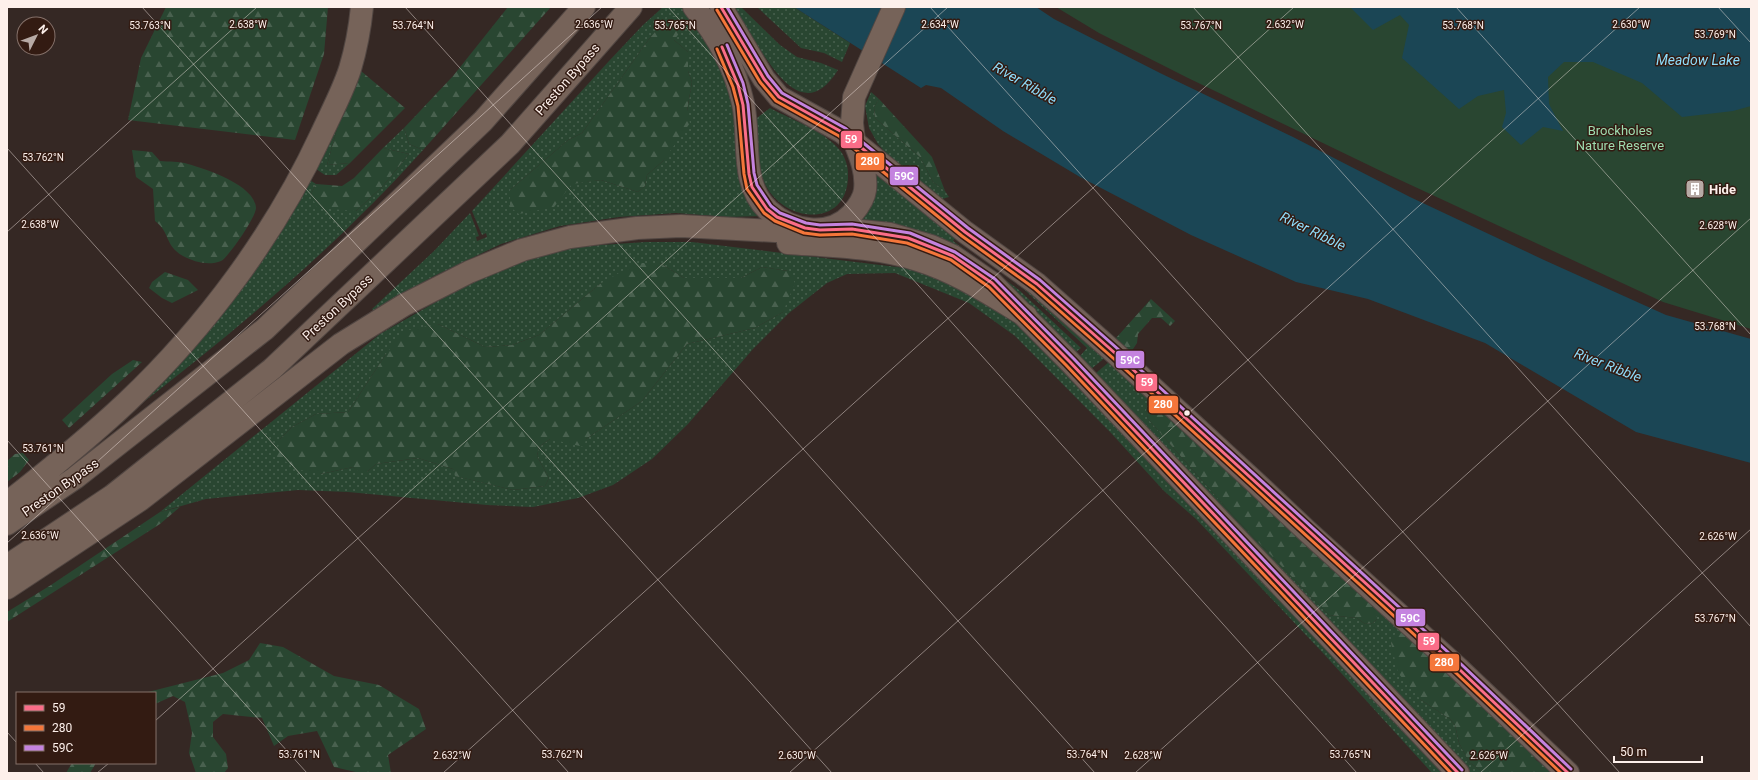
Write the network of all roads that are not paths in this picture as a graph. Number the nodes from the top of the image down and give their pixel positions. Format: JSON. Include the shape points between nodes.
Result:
{"nodes":[{"id":1,"x":349,"y":7,"type":"edge"},
{"id":2,"x":362,"y":7,"type":"edge"},
{"id":3,"x":584,"y":7,"type":"edge"},
{"id":4,"x":694,"y":7,"type":"edge"},
{"id":5,"x":721,"y":7,"type":"edge"},
{"id":6,"x":894,"y":7,"type":"edge"},
{"id":7,"x":625,"y":14,"type":"edge"},
{"id":8,"x":331,"y":113,"type":"junction"},
{"id":9,"x":855,"y":142,"type":"junction"},
{"id":10,"x":681,"y":226,"type":"junction"},
{"id":11,"x":826,"y":229,"type":"junction"},
{"id":12,"x":1026,"y":316,"type":"junction"},
{"id":13,"x":7,"y":503,"type":"edge"},
{"id":14,"x":7,"y":524,"type":"edge"},
{"id":15,"x":7,"y":566,"type":"edge"},
{"id":16,"x":7,"y":588,"type":"edge"},
{"id":17,"x":1458,"y":773,"type":"edge"},
{"id":18,"x":1568,"y":773,"type":"edge"}],
"edges":[{"from":1,"to":8,"type":"highway"},
{"from":2,"to":8,"type":"highway","via":[[350,70]]},
{"from":3,"to":14,"type":"highway","name":"Preston Bypass","via":[[483,121],[265,329],[75,478]]},
{"from":4,"to":11,"type":"highway","via":[[723,49],[738,85],[746,128],[749,174],[752,187],[759,199],[777,217],[790,223]]},
{"from":5,"to":9,"type":"highway","via":[[772,90],[788,103],[830,124]]},
{"from":6,"to":9,"type":"highway","via":[[858,84],[852,123]]},
{"from":7,"to":15,"type":"highway","name":"Preston Bypass","via":[[510,144],[272,369],[112,496]]},
{"from":8,"to":13,"type":"highway","via":[[292,192],[241,270],[187,338],[127,402]]},
{"from":9,"to":11,"type":"highway","via":[[865,172],[865,192],[854,211],[841,224]]},
{"from":9,"to":18,"type":"highway","via":[[965,232],[1030,279],[1116,354],[1459,669]]},
{"from":10,"to":11,"type":"highway","via":[[775,231]]},
{"from":10,"to":12,"type":"highway","via":[[743,238],[886,253],[918,260],[963,279]]},
{"from":10,"to":16,"type":"highway","via":[[604,232],[522,250],[469,272],[404,305],[341,344],[140,500]]},
{"from":11,"to":12,"type":"highway","via":[[890,234],[931,246],[953,256],[992,283]]},
{"from":12,"to":17,"type":"highway"}]}
